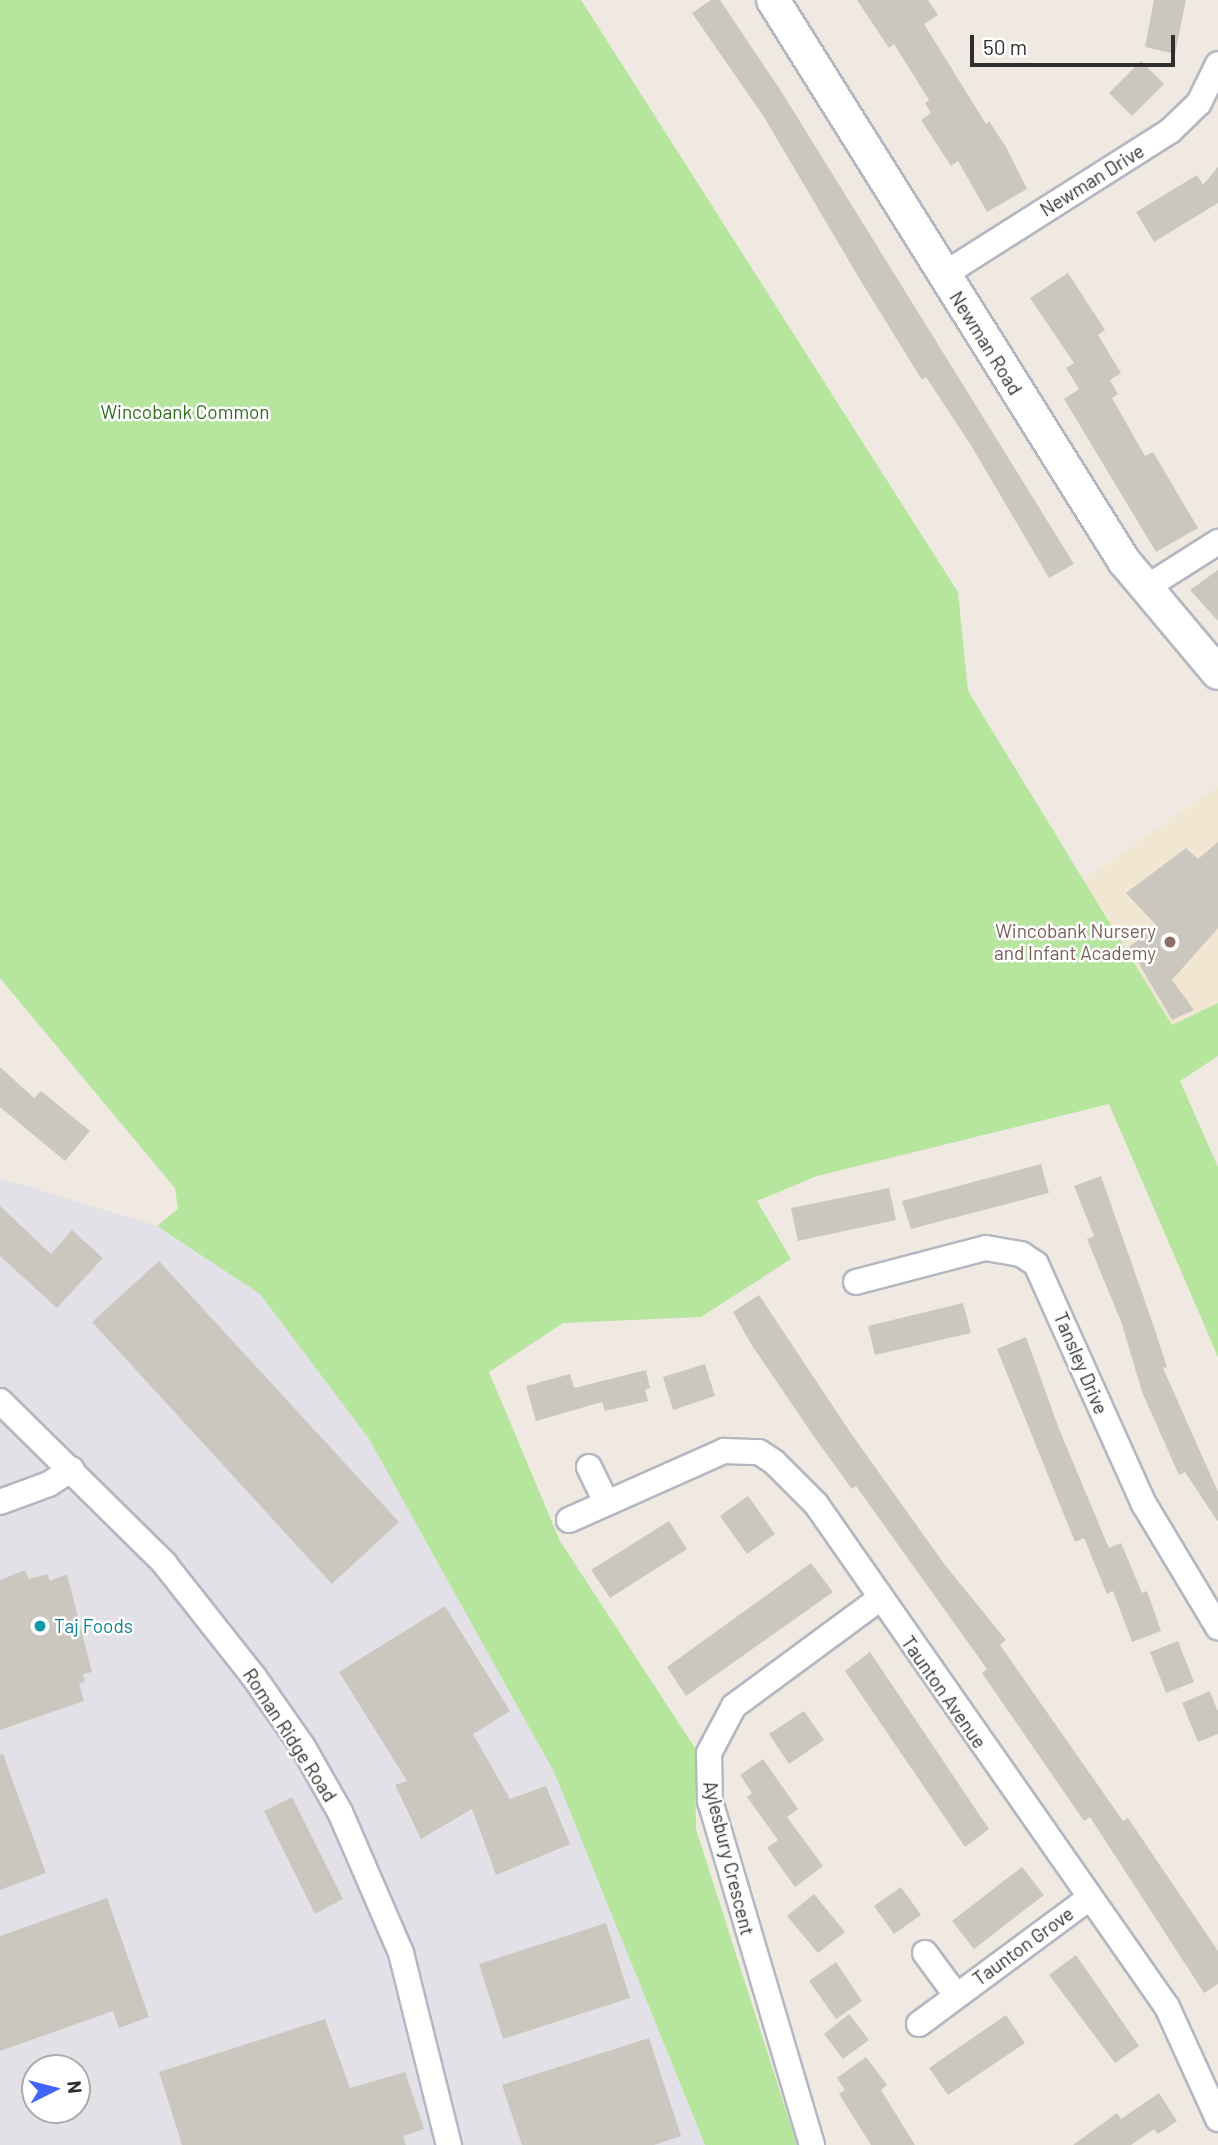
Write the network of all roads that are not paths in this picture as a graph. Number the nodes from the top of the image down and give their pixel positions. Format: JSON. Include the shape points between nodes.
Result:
{"nodes":[{"id":1,"x":773,"y":0,"type":"edge"},
{"id":2,"x":1218,"y":64,"type":"edge"},
{"id":3,"x":943,"y":275,"type":"junction"},
{"id":4,"x":1218,"y":542,"type":"edge"},
{"id":5,"x":1144,"y":589,"type":"junction"},
{"id":6,"x":1218,"y":673,"type":"edge"},
{"id":7,"x":856,"y":1282,"type":"dead end"},
{"id":8,"x":0,"y":1401,"type":"edge"},
{"id":9,"x":589,"y":1467,"type":"dead end"},
{"id":10,"x":72,"y":1468,"type":"junction"},
{"id":11,"x":605,"y":1500,"type":"junction"},
{"id":12,"x":0,"y":1502,"type":"edge"},
{"id":13,"x":569,"y":1520,"type":"dead end"},
{"id":14,"x":879,"y":1600,"type":"junction"},
{"id":15,"x":1218,"y":1627,"type":"edge"},
{"id":16,"x":1089,"y":1898,"type":"junction"},
{"id":17,"x":925,"y":1953,"type":"dead end"},
{"id":18,"x":956,"y":1995,"type":"junction"},
{"id":19,"x":919,"y":2024,"type":"dead end"},
{"id":20,"x":1218,"y":2119,"type":"edge"},
{"id":21,"x":449,"y":2145,"type":"edge"},
{"id":22,"x":812,"y":2145,"type":"edge"}],
"edges":[{"from":1,"to":3,"type":"street","name":"Newman Road"},
{"from":2,"to":3,"type":"street","name":"Newman Drive","via":[[1199,103],[1170,131]]},
{"from":3,"to":5,"type":"street","name":"Newman Road"},
{"from":4,"to":5,"type":"street"},
{"from":5,"to":6,"type":"street","name":"Newman Road"},
{"from":7,"to":15,"type":"street","name":"Tansley Drive","via":[[986,1248],[1021,1254],[1037,1264],[1143,1504]]},
{"from":8,"to":10,"type":"street","name":"Roman Ridge Road"},
{"from":9,"to":11,"type":"street"},
{"from":10,"to":12,"type":"street","via":[[49,1484]]},
{"from":10,"to":21,"type":"street","name":"Roman Ridge Road","via":[[164,1563],[254,1676],[341,1812],[401,1953]]},
{"from":11,"to":13,"type":"street","name":"Taunton Avenue"},
{"from":11,"to":14,"type":"street","name":"Taunton Avenue","via":[[724,1451],[758,1452],[816,1504]]},
{"from":14,"to":16,"type":"street","name":"Taunton Avenue"},
{"from":14,"to":22,"type":"street","name":"Aylesbury Crescent","via":[[734,1706],[709,1753],[710,1801]]},
{"from":16,"to":18,"type":"street","name":"Taunton Grove"},
{"from":16,"to":20,"type":"street","name":"Taunton Avenue","via":[[1167,2007]]},
{"from":17,"to":18,"type":"street","name":"Taunton Grove"},
{"from":18,"to":19,"type":"street","name":"Taunton Grove"}]}
